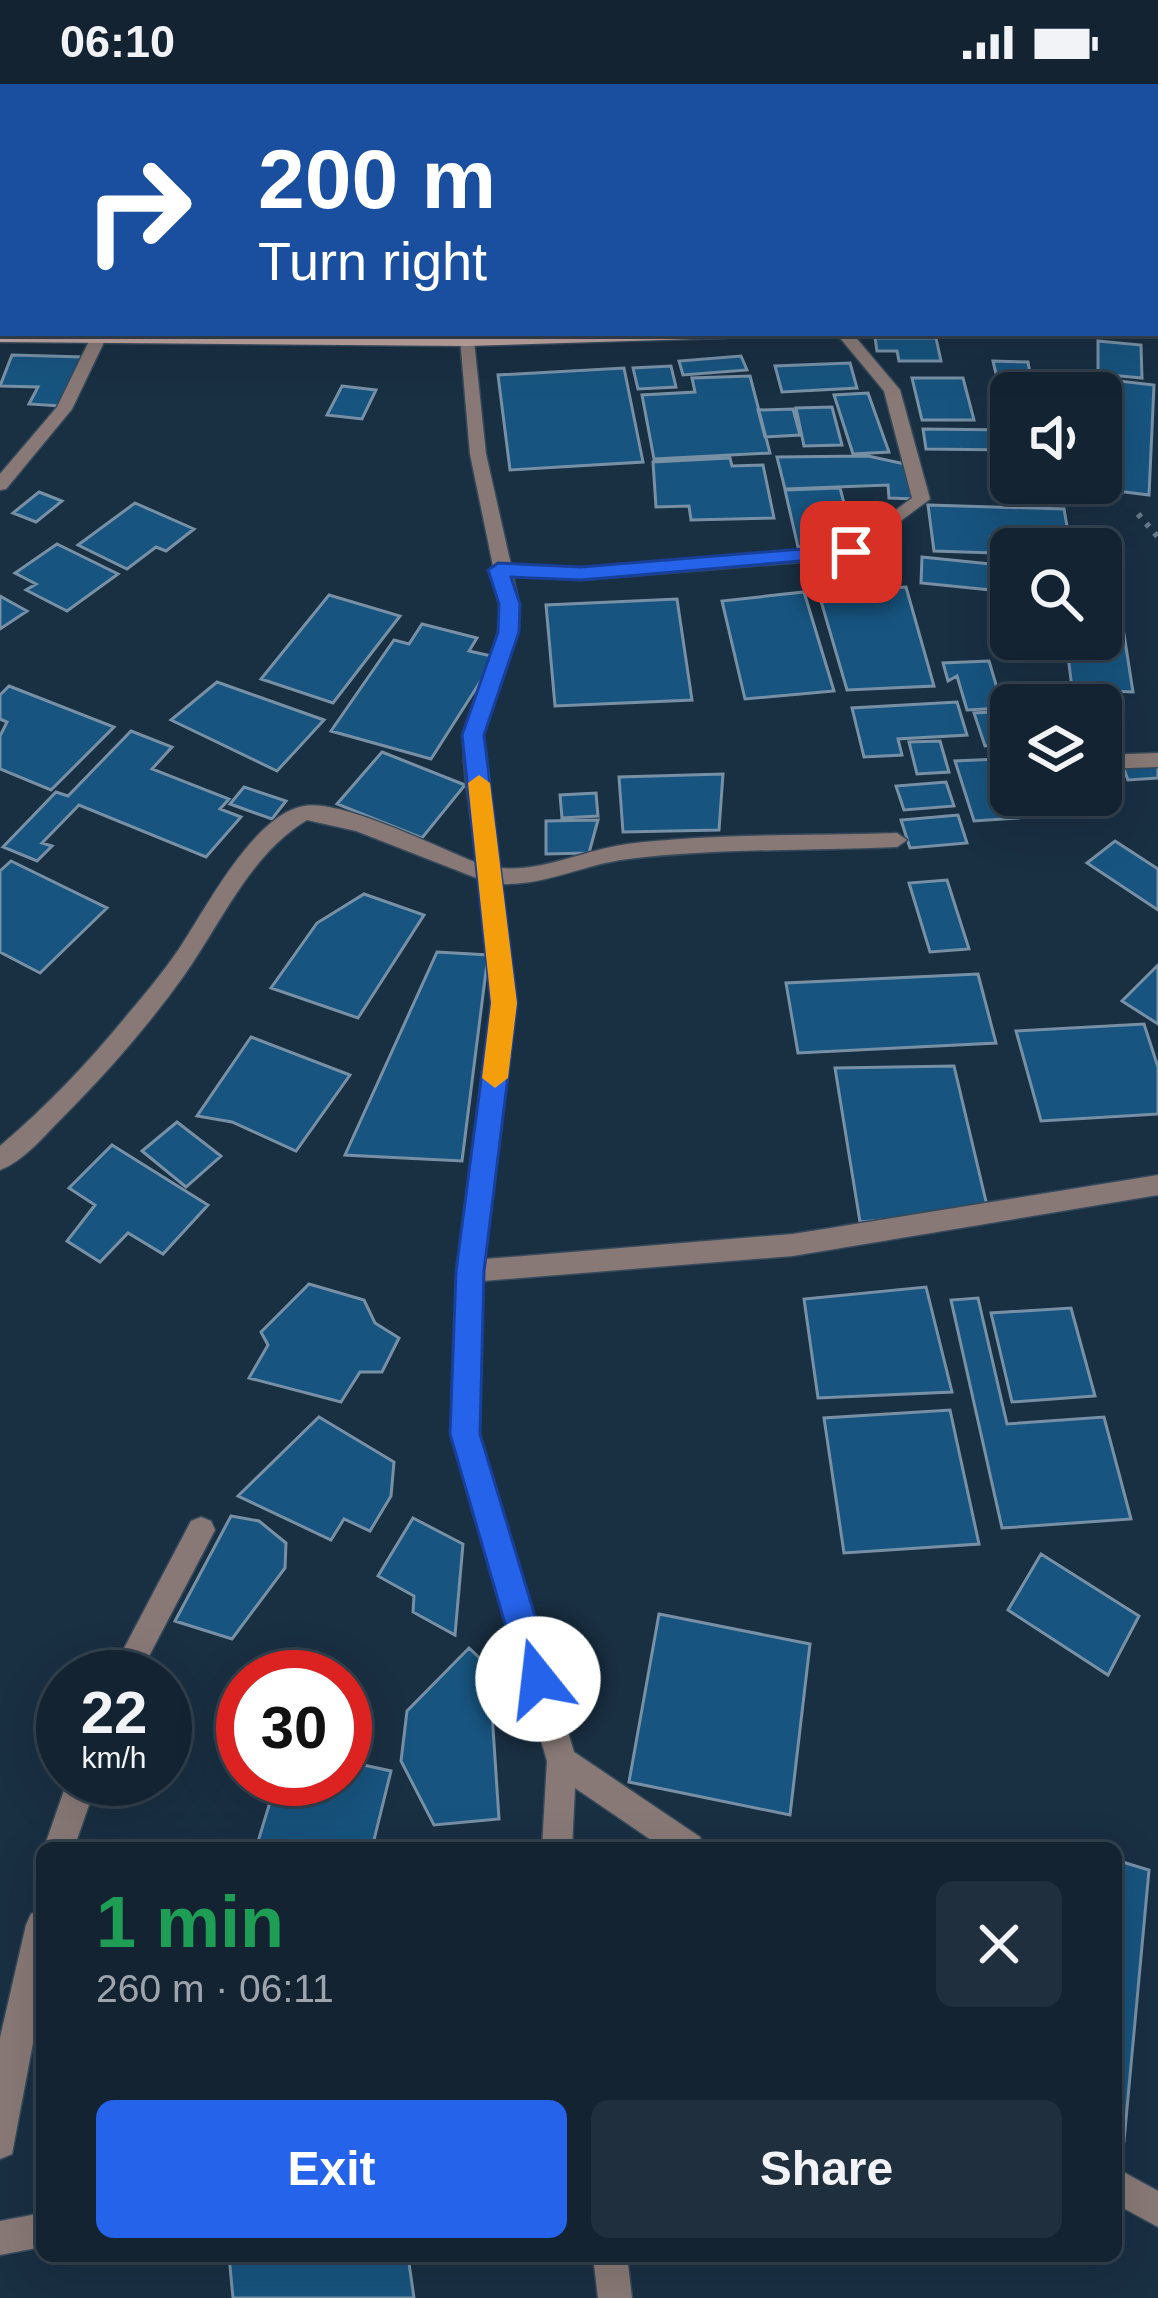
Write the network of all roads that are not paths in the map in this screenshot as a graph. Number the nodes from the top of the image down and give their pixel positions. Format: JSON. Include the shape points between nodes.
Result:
{"nodes":[{"id":1,"x":628,"y":336,"type":"edge"},
{"id":2,"x":847,"y":336,"type":"edge"},
{"id":3,"x":0,"y":337,"type":"edge"},
{"id":4,"x":98,"y":338,"type":"junction"},
{"id":5,"x":466,"y":341,"type":"junction"},
{"id":6,"x":0,"y":485,"type":"edge"},
{"id":7,"x":498,"y":570,"type":"junction"},
{"id":8,"x":1158,"y":760,"type":"edge"},
{"id":9,"x":1122,"y":761,"type":"edge"},
{"id":10,"x":896,"y":840,"type":"dead end"},
{"id":11,"x":491,"y":874,"type":"junction"},
{"id":12,"x":0,"y":1160,"type":"edge"},
{"id":13,"x":1158,"y":1185,"type":"edge"},
{"id":14,"x":470,"y":1271,"type":"junction"},
{"id":15,"x":201,"y":1530,"type":"dead end"},
{"id":16,"x":137,"y":1650,"type":"edge"},
{"id":17,"x":562,"y":1761,"type":"junction"},
{"id":18,"x":74,"y":1806,"type":"edge"},
{"id":19,"x":61,"y":1842,"type":"edge"},
{"id":20,"x":557,"y":1842,"type":"edge"},
{"id":21,"x":680,"y":1842,"type":"edge"},
{"id":22,"x":36,"y":1951,"type":"edge"},
{"id":23,"x":0,"y":2142,"type":"edge"},
{"id":24,"x":1122,"y":2189,"type":"edge"},
{"id":25,"x":1158,"y":2210,"type":"edge"},
{"id":26,"x":36,"y":2231,"type":"edge"},
{"id":27,"x":0,"y":2238,"type":"edge"},
{"id":28,"x":611,"y":2262,"type":"edge"},
{"id":29,"x":615,"y":2298,"type":"edge"}],
"edges":[{"from":1,"to":5,"type":"street"},
{"from":2,"to":7,"type":"street","via":[[892,390],[921,499],[885,531],[851,552],[581,574]]},
{"from":3,"to":4,"type":"street"},
{"from":4,"to":5,"type":"street"},
{"from":4,"to":6,"type":"street","via":[[64,410]]},
{"from":5,"to":7,"type":"street"},
{"from":7,"to":11,"type":"street","via":[[508,632],[473,735]]},
{"from":8,"to":9,"type":"street"},
{"from":10,"to":11,"type":"street","via":[[623,852],[527,876]]},
{"from":11,"to":12,"type":"street","via":[[326,810],[304,812],[265,844],[173,974],[57,1113]]},
{"from":11,"to":14,"type":"street","via":[[504,1003]]},
{"from":13,"to":14,"type":"street","via":[[793,1245]]},
{"from":14,"to":17,"type":"street","via":[[465,1434]]},
{"from":15,"to":16,"type":"street"},
{"from":17,"to":20,"type":"street"},
{"from":17,"to":21,"type":"street"},
{"from":18,"to":19,"type":"street"},
{"from":22,"to":23,"type":"street"},
{"from":24,"to":25,"type":"street"},
{"from":26,"to":27,"type":"street"},
{"from":28,"to":29,"type":"street"}]}
